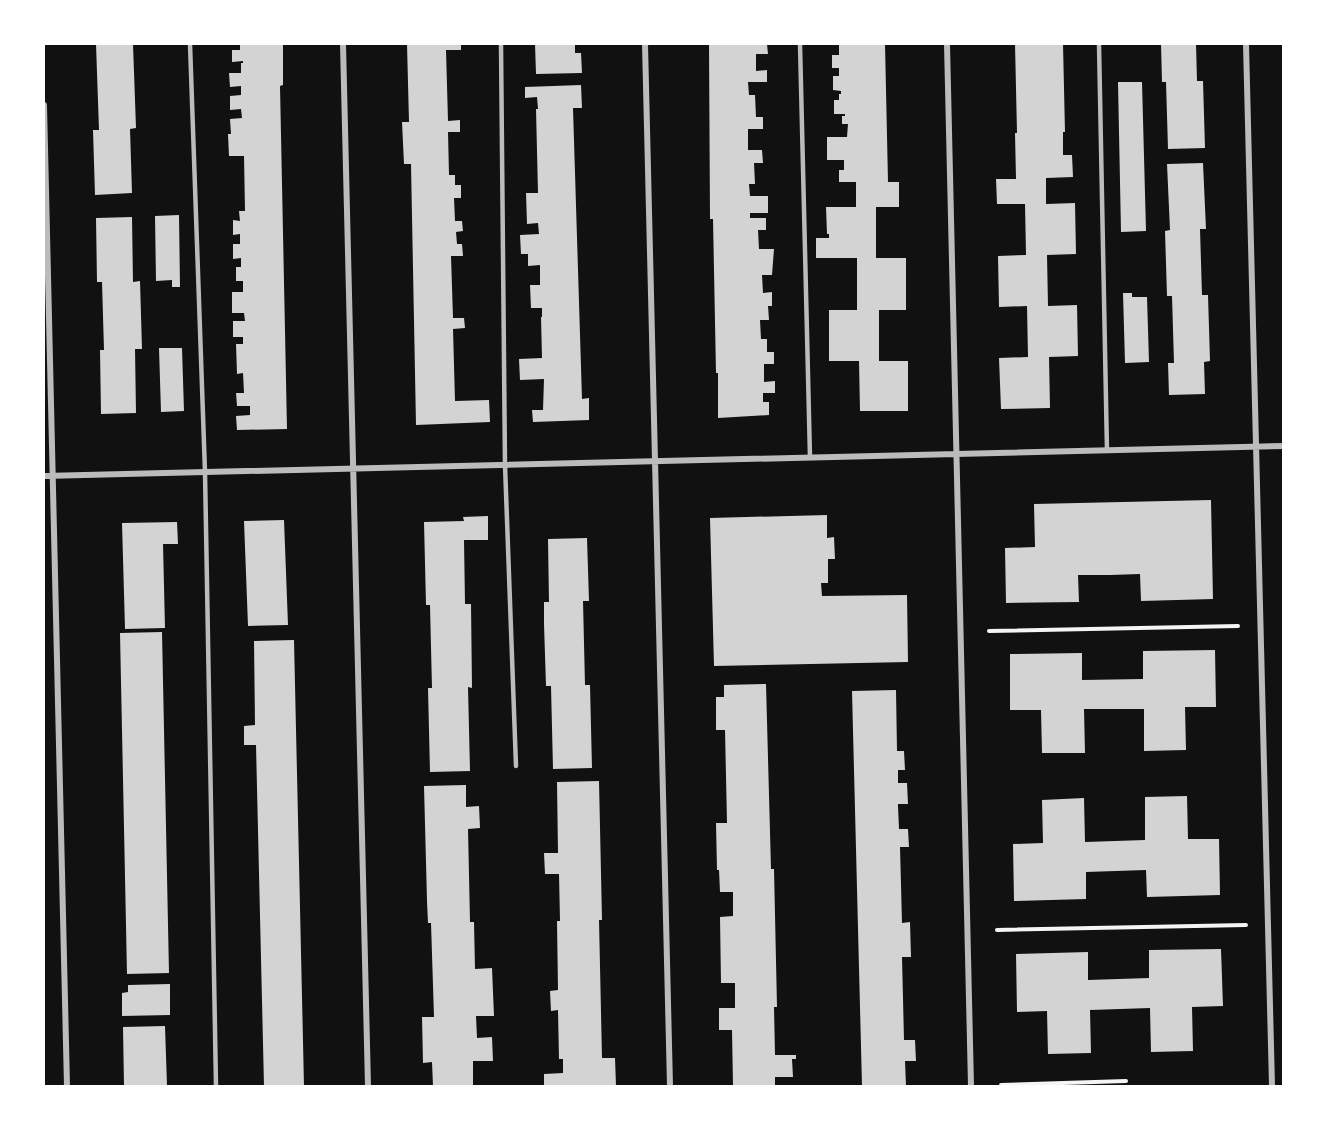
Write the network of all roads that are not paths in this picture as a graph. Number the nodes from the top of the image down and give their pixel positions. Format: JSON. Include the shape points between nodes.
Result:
{"nodes":[{"id":1,"x":190,"y":44,"type":"edge"},
{"id":2,"x":343,"y":44,"type":"edge"},
{"id":3,"x":501,"y":44,"type":"edge"},
{"id":4,"x":645,"y":44,"type":"edge"},
{"id":5,"x":800,"y":44,"type":"edge"},
{"id":6,"x":947,"y":44,"type":"edge"},
{"id":7,"x":1099,"y":44,"type":"edge"},
{"id":8,"x":1246,"y":44,"type":"edge"},
{"id":9,"x":44,"y":105,"type":"edge"},
{"id":10,"x":1284,"y":446,"type":"edge"},
{"id":11,"x":1257,"y":447,"type":"junction"},
{"id":12,"x":1107,"y":451,"type":"junction"},
{"id":13,"x":955,"y":454,"type":"junction"},
{"id":14,"x":810,"y":458,"type":"junction"},
{"id":15,"x":654,"y":461,"type":"junction"},
{"id":16,"x":505,"y":465,"type":"junction"},
{"id":17,"x":353,"y":468,"type":"junction"},
{"id":18,"x":205,"y":472,"type":"junction"},
{"id":19,"x":44,"y":476,"type":"edge"},
{"id":20,"x":53,"y":476,"type":"junction"},
{"id":21,"x":516,"y":766,"type":"dead end"},
{"id":22,"x":67,"y":1086,"type":"edge"},
{"id":23,"x":216,"y":1086,"type":"edge"},
{"id":24,"x":368,"y":1086,"type":"edge"},
{"id":25,"x":670,"y":1086,"type":"edge"},
{"id":26,"x":971,"y":1086,"type":"edge"},
{"id":27,"x":1272,"y":1086,"type":"edge"}],
"edges":[{"from":1,"to":18,"type":"lane"},
{"from":2,"to":17,"type":"street"},
{"from":3,"to":16,"type":"lane"},
{"from":4,"to":15,"type":"street"},
{"from":5,"to":14,"type":"lane"},
{"from":6,"to":13,"type":"street"},
{"from":7,"to":12,"type":"lane"},
{"from":8,"to":11,"type":"street"},
{"from":9,"to":20,"type":"street"},
{"from":10,"to":11,"type":"street"},
{"from":11,"to":12,"type":"street"},
{"from":11,"to":27,"type":"street"},
{"from":12,"to":13,"type":"street"},
{"from":13,"to":14,"type":"street"},
{"from":13,"to":26,"type":"street"},
{"from":14,"to":15,"type":"street"},
{"from":15,"to":16,"type":"street"},
{"from":15,"to":25,"type":"street"},
{"from":16,"to":17,"type":"street"},
{"from":16,"to":21,"type":"lane"},
{"from":17,"to":18,"type":"street"},
{"from":17,"to":24,"type":"street"},
{"from":18,"to":20,"type":"street"},
{"from":18,"to":23,"type":"lane"},
{"from":19,"to":20,"type":"street"},
{"from":20,"to":22,"type":"street"}]}
